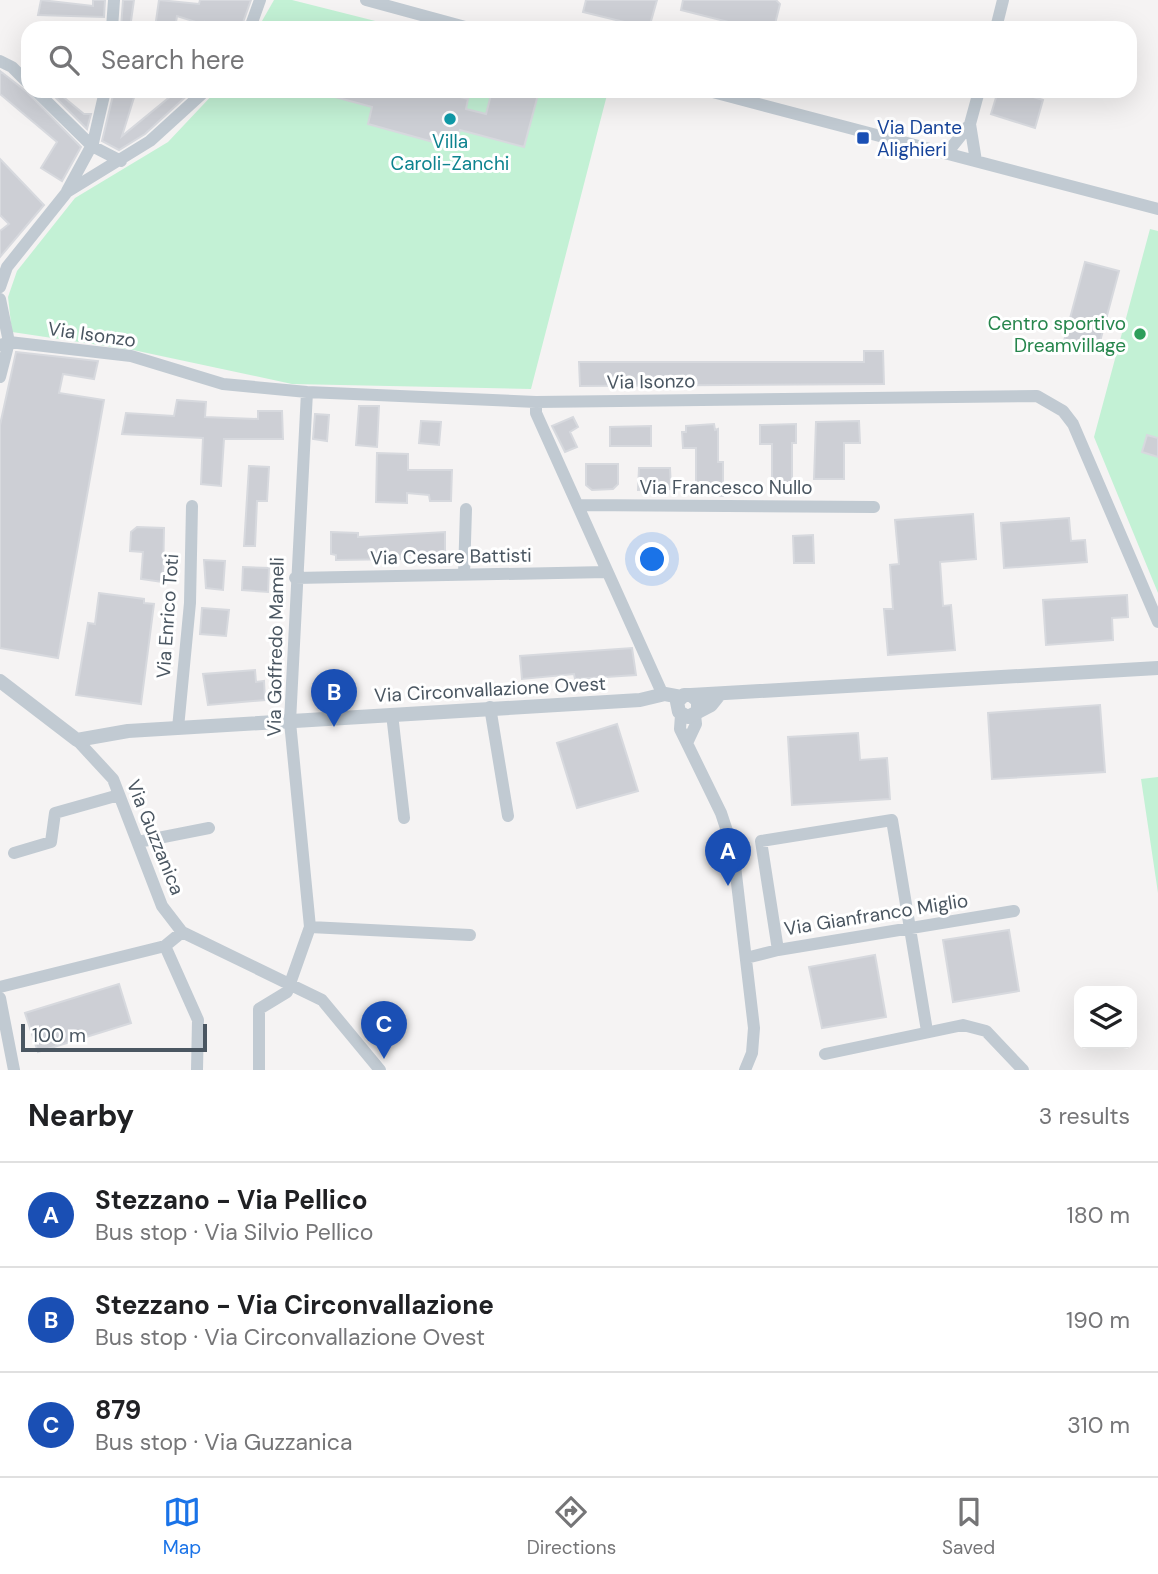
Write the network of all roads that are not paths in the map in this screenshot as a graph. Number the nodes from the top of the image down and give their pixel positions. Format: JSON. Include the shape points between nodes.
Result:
{"nodes":[{"id":1,"x":114,"y":0,"type":"edge"},
{"id":2,"x":260,"y":0,"type":"edge"},
{"id":3,"x":366,"y":0,"type":"edge"},
{"id":4,"x":1003,"y":0,"type":"edge"},
{"id":5,"x":113,"y":21,"type":"edge"},
{"id":6,"x":252,"y":21,"type":"edge"},
{"id":7,"x":443,"y":21,"type":"edge"},
{"id":8,"x":998,"y":21,"type":"edge"},
{"id":9,"x":0,"y":61,"type":"edge"},
{"id":10,"x":21,"y":76,"type":"edge"},
{"id":11,"x":43,"y":98,"type":"edge"},
{"id":12,"x":103,"y":98,"type":"edge"},
{"id":13,"x":197,"y":98,"type":"edge"},
{"id":14,"x":736,"y":98,"type":"edge"},
{"id":15,"x":977,"y":98,"type":"edge"},
{"id":16,"x":970,"y":124,"type":"junction"},
{"id":17,"x":92,"y":146,"type":"junction"},
{"id":18,"x":947,"y":153,"type":"junction"},
{"id":19,"x":121,"y":161,"type":"junction"},
{"id":20,"x":976,"y":161,"type":"junction"},
{"id":21,"x":67,"y":192,"type":"junction"},
{"id":22,"x":1158,"y":209,"type":"edge"},
{"id":23,"x":0,"y":287,"type":"edge"},
{"id":24,"x":0,"y":299,"type":"edge"},
{"id":25,"x":5,"y":343,"type":"edge"},
{"id":26,"x":0,"y":377,"type":"edge"},
{"id":27,"x":307,"y":392,"type":"junction"},
{"id":28,"x":536,"y":402,"type":"junction"},
{"id":29,"x":578,"y":505,"type":"junction"},
{"id":30,"x":192,"y":506,"type":"dead end"},
{"id":31,"x":874,"y":507,"type":"dead end"},
{"id":32,"x":466,"y":509,"type":"dead end"},
{"id":33,"x":607,"y":572,"type":"junction"},
{"id":34,"x":464,"y":575,"type":"junction"},
{"id":35,"x":295,"y":578,"type":"junction"},
{"id":36,"x":1158,"y":622,"type":"edge"},
{"id":37,"x":1158,"y":668,"type":"edge"},
{"id":38,"x":0,"y":681,"type":"edge"},
{"id":39,"x":658,"y":697,"type":"junction"},
{"id":40,"x":490,"y":707,"type":"junction"},
{"id":41,"x":687,"y":707,"type":"junction"},
{"id":42,"x":392,"y":714,"type":"junction"},
{"id":43,"x":290,"y":722,"type":"junction"},
{"id":44,"x":178,"y":728,"type":"junction"},
{"id":45,"x":77,"y":740,"type":"junction"},
{"id":46,"x":119,"y":795,"type":"junction"},
{"id":47,"x":508,"y":816,"type":"dead end"},
{"id":48,"x":404,"y":818,"type":"dead end"},
{"id":49,"x":209,"y":828,"type":"dead end"},
{"id":50,"x":138,"y":842,"type":"junction"},
{"id":51,"x":14,"y":853,"type":"dead end"},
{"id":52,"x":1014,"y":911,"type":"dead end"},
{"id":53,"x":911,"y":927,"type":"junction"},
{"id":54,"x":310,"y":928,"type":"junction"},
{"id":55,"x":182,"y":932,"type":"junction"},
{"id":56,"x":470,"y":935,"type":"dead end"},
{"id":57,"x":165,"y":946,"type":"junction"},
{"id":58,"x":778,"y":950,"type":"junction"},
{"id":59,"x":746,"y":958,"type":"junction"},
{"id":60,"x":290,"y":982,"type":"junction"},
{"id":61,"x":0,"y":987,"type":"edge"},
{"id":62,"x":0,"y":998,"type":"edge"},
{"id":63,"x":927,"y":1031,"type":"junction"},
{"id":64,"x":825,"y":1054,"type":"dead end"},
{"id":65,"x":746,"y":1069,"type":"edge"},
{"id":66,"x":14,"y":1070,"type":"edge"},
{"id":67,"x":197,"y":1070,"type":"edge"},
{"id":68,"x":260,"y":1070,"type":"edge"},
{"id":69,"x":380,"y":1070,"type":"edge"},
{"id":70,"x":1023,"y":1070,"type":"edge"}],
"edges":[{"from":1,"to":5,"type":"street"},
{"from":2,"to":6,"type":"street"},
{"from":3,"to":7,"type":"street"},
{"from":4,"to":8,"type":"street"},
{"from":9,"to":10,"type":"street"},
{"from":11,"to":17,"type":"street"},
{"from":12,"to":17,"type":"street"},
{"from":13,"to":19,"type":"street"},
{"from":14,"to":18,"type":"street"},
{"from":15,"to":16,"type":"street"},
{"from":16,"to":18,"type":"street"},
{"from":16,"to":20,"type":"street"},
{"from":17,"to":19,"type":"street"},
{"from":17,"to":21,"type":"street"},
{"from":18,"to":20,"type":"street"},
{"from":19,"to":21,"type":"street"},
{"from":20,"to":22,"type":"street"},
{"from":21,"to":23,"type":"street","via":[[6,267]]},
{"from":24,"to":25,"type":"street"},
{"from":25,"to":26,"type":"street"},
{"from":25,"to":27,"type":"street","name":"Via Isonzo","via":[[131,356],[223,384]]},
{"from":27,"to":28,"type":"street","name":"Via Isonzo"},
{"from":27,"to":35,"type":"street","name":"Via Goffredo Mameli"},
{"from":28,"to":29,"type":"street","via":[[536,413]]},
{"from":28,"to":36,"type":"street","name":"Via Isonzo","via":[[1037,396],[1063,411],[1073,424]]},
{"from":29,"to":31,"type":"street","name":"Via Francesco Nullo"},
{"from":29,"to":33,"type":"street"},
{"from":30,"to":44,"type":"street","name":"Via Enrico Toti","via":[[190,603]]},
{"from":32,"to":34,"type":"street"},
{"from":33,"to":34,"type":"street","name":"Via Cesare Battisti"},
{"from":33,"to":39,"type":"street"},
{"from":34,"to":35,"type":"street","name":"Via Cesare Battisti"},
{"from":35,"to":43,"type":"street","name":"Via Goffredo Mameli"},
{"from":37,"to":41,"type":"street","name":"Via Circonvallazione Ovest","via":[[719,695],[702,692]]},
{"from":38,"to":45,"type":"street","name":"Via Guzzanica"},
{"from":39,"to":40,"type":"street","name":"Via Circonvallazione Ovest"},
{"from":39,"to":41,"type":"street","name":"Via Circonvallazione Ovest"},
{"from":40,"to":42,"type":"street","name":"Via Circonvallazione Ovest"},
{"from":40,"to":47,"type":"street"},
{"from":41,"to":59,"type":"street","via":[[680,729],[730,834]]},
{"from":42,"to":43,"type":"street","name":"Via Circonvallazione Ovest"},
{"from":42,"to":48,"type":"street"},
{"from":43,"to":44,"type":"street","name":"Via Circonvallazione Ovest"},
{"from":43,"to":54,"type":"street","name":"Via Goffredo Mameli"},
{"from":44,"to":45,"type":"street","name":"Via Circonvallazione Ovest"},
{"from":45,"to":46,"type":"street","name":"Via Guzzanica","via":[[106,768]]},
{"from":46,"to":50,"type":"street","name":"Via Guzzanica"},
{"from":46,"to":51,"type":"street","via":[[55,813],[51,842]]},
{"from":49,"to":50,"type":"street"},
{"from":50,"to":55,"type":"street","name":"Via Guzzanica","via":[[162,906]]},
{"from":52,"to":53,"type":"street","name":"Via Gianfranco Miglio"},
{"from":53,"to":58,"type":"street","name":"Via Gianfranco Miglio"},
{"from":53,"to":58,"type":"street","via":[[892,820],[766,840],[761,841]]},
{"from":53,"to":63,"type":"street"},
{"from":54,"to":56,"type":"street"},
{"from":54,"to":60,"type":"street","name":"Via Goffredo Mameli"},
{"from":55,"to":57,"type":"street"},
{"from":55,"to":60,"type":"street","name":"Via Guzzanica"},
{"from":57,"to":61,"type":"street"},
{"from":57,"to":67,"type":"street","via":[[198,1020]]},
{"from":58,"to":59,"type":"street","name":"Via Gianfranco Miglio"},
{"from":59,"to":65,"type":"street","via":[[754,1028]]},
{"from":60,"to":68,"type":"street","via":[[287,992],[259,1009]]},
{"from":60,"to":69,"type":"street","name":"Via Guzzanica","via":[[322,1000]]},
{"from":62,"to":66,"type":"street"},
{"from":63,"to":64,"type":"street"},
{"from":63,"to":70,"type":"street","via":[[963,1025],[986,1031]]}]}
